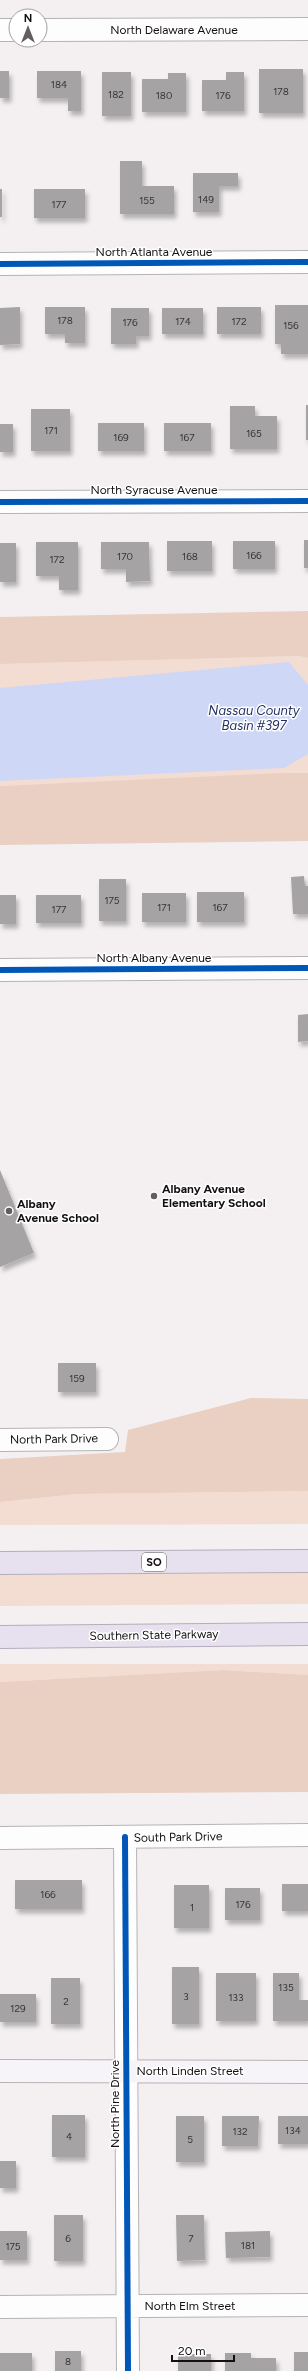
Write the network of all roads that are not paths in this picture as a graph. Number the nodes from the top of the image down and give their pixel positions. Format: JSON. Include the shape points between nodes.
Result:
{"nodes":[{"id":1,"x":308,"y":29,"type":"edge"},
{"id":2,"x":48,"y":30,"type":"edge"},
{"id":3,"x":308,"y":262,"type":"edge"},
{"id":4,"x":0,"y":264,"type":"edge"},
{"id":5,"x":308,"y":501,"type":"edge"},
{"id":6,"x":0,"y":502,"type":"edge"},
{"id":7,"x":308,"y":968,"type":"edge"},
{"id":8,"x":0,"y":970,"type":"edge"},
{"id":9,"x":107,"y":1439,"type":"dead end"},
{"id":10,"x":0,"y":1440,"type":"edge"},
{"id":11,"x":308,"y":1561,"type":"edge"},
{"id":12,"x":0,"y":1563,"type":"edge"},
{"id":13,"x":308,"y":1634,"type":"edge"},
{"id":14,"x":231,"y":1635,"type":"junction"},
{"id":15,"x":0,"y":1637,"type":"edge"},
{"id":16,"x":308,"y":1640,"type":"edge"},
{"id":17,"x":308,"y":1835,"type":"edge"},
{"id":18,"x":125,"y":1837,"type":"junction"},
{"id":19,"x":0,"y":1838,"type":"edge"},
{"id":20,"x":126,"y":2071,"type":"junction"},
{"id":21,"x":0,"y":2072,"type":"edge"},
{"id":22,"x":308,"y":2072,"type":"edge"},
{"id":23,"x":308,"y":2305,"type":"edge"},
{"id":24,"x":128,"y":2306,"type":"junction"},
{"id":25,"x":0,"y":2307,"type":"edge"},
{"id":26,"x":128,"y":2371,"type":"edge"}],
"edges":[{"from":1,"to":2,"type":"street","name":"North Delaware Avenue"},
{"from":3,"to":4,"type":"street","name":"North Atlanta Avenue"},
{"from":5,"to":6,"type":"street","name":"North Syracuse Avenue"},
{"from":7,"to":8,"type":"street","name":"North Albany Avenue"},
{"from":9,"to":10,"type":"street","name":"North Park Drive"},
{"from":11,"to":12,"type":"highway","number":"SO"},
{"from":13,"to":14,"type":"highway","name":"Southern State Parkway"},
{"from":14,"to":15,"type":"highway","name":"Southern State Parkway"},
{"from":14,"to":16,"type":"highway"},
{"from":17,"to":18,"type":"street","name":"South Park Drive"},
{"from":18,"to":19,"type":"street","name":"South Park Drive"},
{"from":18,"to":20,"type":"street","name":"North Pine Drive"},
{"from":20,"to":21,"type":"street","name":"North Linden Street"},
{"from":20,"to":22,"type":"street","name":"North Linden Street"},
{"from":20,"to":24,"type":"street","name":"North Pine Drive"},
{"from":23,"to":24,"type":"street","name":"North Elm Street"},
{"from":24,"to":25,"type":"street","name":"North Elm Street"},
{"from":24,"to":26,"type":"street","name":"North Pine Drive"}]}
